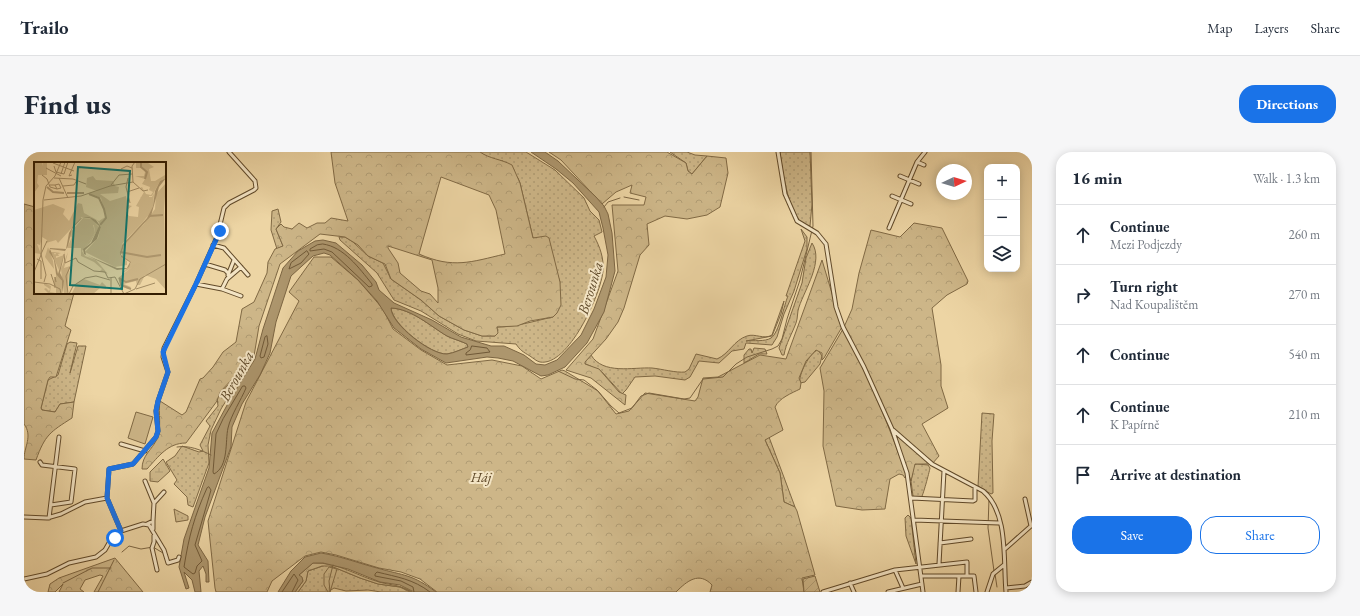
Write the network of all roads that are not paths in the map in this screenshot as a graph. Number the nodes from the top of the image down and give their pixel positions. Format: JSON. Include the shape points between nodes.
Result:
{"nodes":[{"id":1,"x":229,"y":152,"type":"edge"},
{"id":2,"x":778,"y":152,"type":"edge"},
{"id":3,"x":925,"y":153,"type":"edge"},
{"id":4,"x":917,"y":162,"type":"junction"},
{"id":5,"x":924,"y":165,"type":"dead end"},
{"id":6,"x":900,"y":176,"type":"dead end"},
{"id":7,"x":909,"y":180,"type":"junction"},
{"id":8,"x":918,"y":184,"type":"dead end"},
{"id":9,"x":892,"y":196,"type":"dead end"},
{"id":10,"x":901,"y":200,"type":"junction"},
{"id":11,"x":911,"y":204,"type":"dead end"},
{"id":12,"x":889,"y":228,"type":"dead end"},
{"id":13,"x":213,"y":245,"type":"junction"},
{"id":14,"x":234,"y":260,"type":"junction"},
{"id":15,"x":205,"y":264,"type":"junction"},
{"id":16,"x":241,"y":267,"type":"junction"},
{"id":17,"x":229,"y":274,"type":"junction"},
{"id":18,"x":248,"y":275,"type":"dead end"},
{"id":19,"x":227,"y":279,"type":"junction"},
{"id":20,"x":196,"y":284,"type":"junction"},
{"id":21,"x":222,"y":289,"type":"junction"},
{"id":22,"x":241,"y":296,"type":"dead end"},
{"id":23,"x":892,"y":429,"type":"junction"},
{"id":24,"x":59,"y":437,"type":"dead end"},
{"id":25,"x":121,"y":444,"type":"dead end"},
{"id":26,"x":145,"y":451,"type":"junction"},
{"id":27,"x":40,"y":462,"type":"dead end"},
{"id":28,"x":56,"y":467,"type":"junction"},
{"id":29,"x":944,"y":471,"type":"junction"},
{"id":30,"x":145,"y":480,"type":"dead end"},
{"id":31,"x":975,"y":487,"type":"junction"},
{"id":32,"x":164,"y":492,"type":"dead end"},
{"id":33,"x":107,"y":498,"type":"junction"},
{"id":34,"x":912,"y":498,"type":"junction"},
{"id":35,"x":1025,"y":499,"type":"dead end"},
{"id":36,"x":942,"y":500,"type":"junction"},
{"id":37,"x":154,"y":503,"type":"junction"},
{"id":38,"x":51,"y":504,"type":"junction"},
{"id":39,"x":24,"y":517,"type":"edge"},
{"id":40,"x":49,"y":518,"type":"junction"},
{"id":41,"x":914,"y":520,"type":"junction"},
{"id":42,"x":153,"y":521,"type":"junction"},
{"id":43,"x":941,"y":521,"type":"junction"},
{"id":44,"x":999,"y":523,"type":"junction"},
{"id":45,"x":147,"y":524,"type":"junction"},
{"id":46,"x":1032,"y":525,"type":"edge"},
{"id":47,"x":153,"y":530,"type":"junction"},
{"id":48,"x":121,"y":531,"type":"junction"},
{"id":49,"x":971,"y":539,"type":"dead end"},
{"id":50,"x":940,"y":543,"type":"junction"},
{"id":51,"x":1005,"y":549,"type":"junction"},
{"id":52,"x":179,"y":557,"type":"dead end"},
{"id":53,"x":939,"y":564,"type":"junction"},
{"id":54,"x":1004,"y":565,"type":"junction"},
{"id":55,"x":920,"y":566,"type":"junction"},
{"id":56,"x":157,"y":570,"type":"dead end"},
{"id":57,"x":895,"y":570,"type":"junction"},
{"id":58,"x":921,"y":576,"type":"junction"},
{"id":59,"x":959,"y":576,"type":"junction"},
{"id":60,"x":967,"y":576,"type":"junction"},
{"id":61,"x":24,"y":579,"type":"edge"},
{"id":62,"x":1032,"y":582,"type":"edge"},
{"id":63,"x":850,"y":583,"type":"junction"},
{"id":64,"x":922,"y":584,"type":"junction"},
{"id":65,"x":902,"y":588,"type":"junction"},
{"id":66,"x":1006,"y":590,"type":"edge"},
{"id":67,"x":823,"y":592,"type":"edge"},
{"id":68,"x":854,"y":592,"type":"edge"},
{"id":69,"x":888,"y":592,"type":"edge"},
{"id":70,"x":923,"y":592,"type":"edge"},
{"id":71,"x":958,"y":592,"type":"edge"},
{"id":72,"x":976,"y":592,"type":"edge"},
{"id":73,"x":987,"y":592,"type":"edge"}],
"edges":[{"from":1,"to":13,"type":"street","via":[[255,181],[256,188],[224,208],[220,231]]},
{"from":2,"to":23,"type":"street","via":[[785,194],[797,221],[817,233],[826,244],[833,293],[841,320]]},
{"from":3,"to":4,"type":"street"},
{"from":4,"to":5,"type":"street"},
{"from":4,"to":7,"type":"street"},
{"from":6,"to":7,"type":"street"},
{"from":7,"to":8,"type":"street"},
{"from":7,"to":10,"type":"street"},
{"from":9,"to":10,"type":"street"},
{"from":10,"to":11,"type":"street"},
{"from":10,"to":12,"type":"street"},
{"from":13,"to":14,"type":"street","via":[[224,248]]},
{"from":13,"to":15,"type":"street"},
{"from":14,"to":16,"type":"street"},
{"from":14,"to":17,"type":"street"},
{"from":15,"to":17,"type":"street","via":[[225,270]]},
{"from":15,"to":20,"type":"street"},
{"from":16,"to":18,"type":"street"},
{"from":16,"to":19,"type":"street"},
{"from":17,"to":19,"type":"street"},
{"from":19,"to":21,"type":"street"},
{"from":20,"to":21,"type":"street"},
{"from":20,"to":26,"type":"street","via":[[163,352],[168,372],[158,401],[156,437]]},
{"from":21,"to":22,"type":"street"},
{"from":23,"to":29,"type":"street","via":[[931,464]]},
{"from":23,"to":34,"type":"street","via":[[907,473]]},
{"from":24,"to":28,"type":"street"},
{"from":25,"to":26,"type":"street"},
{"from":26,"to":33,"type":"street","via":[[131,465],[109,469]]},
{"from":27,"to":28,"type":"street","via":[[42,465]]},
{"from":28,"to":38,"type":"street"},
{"from":28,"to":38,"type":"street","via":[[75,469],[71,502]]},
{"from":29,"to":31,"type":"street"},
{"from":29,"to":36,"type":"street"},
{"from":30,"to":37,"type":"street"},
{"from":31,"to":36,"type":"street","via":[[973,501]]},
{"from":31,"to":44,"type":"street","via":[[991,498]]},
{"from":32,"to":37,"type":"street"},
{"from":33,"to":40,"type":"street","via":[[85,502]]},
{"from":33,"to":48,"type":"street"},
{"from":34,"to":36,"type":"street"},
{"from":34,"to":41,"type":"street"},
{"from":35,"to":46,"type":"street"},
{"from":36,"to":43,"type":"street"},
{"from":37,"to":42,"type":"street"},
{"from":38,"to":40,"type":"street"},
{"from":39,"to":40,"type":"street"},
{"from":41,"to":43,"type":"street"},
{"from":41,"to":55,"type":"street"},
{"from":42,"to":45,"type":"street"},
{"from":42,"to":47,"type":"street"},
{"from":43,"to":44,"type":"street"},
{"from":43,"to":50,"type":"street"},
{"from":44,"to":51,"type":"street"},
{"from":45,"to":47,"type":"street"},
{"from":45,"to":48,"type":"street"},
{"from":46,"to":51,"type":"street"},
{"from":47,"to":52,"type":"street","via":[[168,563],[178,561]]},
{"from":47,"to":56,"type":"street"},
{"from":48,"to":61,"type":"street","via":[[96,557],[69,563],[47,574]]},
{"from":49,"to":50,"type":"street"},
{"from":50,"to":53,"type":"street"},
{"from":51,"to":54,"type":"street"},
{"from":53,"to":55,"type":"street"},
{"from":53,"to":60,"type":"street","via":[[967,562]]},
{"from":54,"to":66,"type":"street"},
{"from":54,"to":73,"type":"street","via":[[992,574]]},
{"from":55,"to":57,"type":"street"},
{"from":55,"to":58,"type":"street"},
{"from":57,"to":63,"type":"street"},
{"from":57,"to":65,"type":"street"},
{"from":58,"to":59,"type":"street"},
{"from":58,"to":64,"type":"street"},
{"from":59,"to":60,"type":"street"},
{"from":59,"to":71,"type":"street"},
{"from":60,"to":72,"type":"street","via":[[974,576]]},
{"from":62,"to":66,"type":"street"},
{"from":63,"to":67,"type":"street"},
{"from":63,"to":68,"type":"street"},
{"from":64,"to":65,"type":"street"},
{"from":64,"to":70,"type":"street"},
{"from":65,"to":69,"type":"street"}]}
